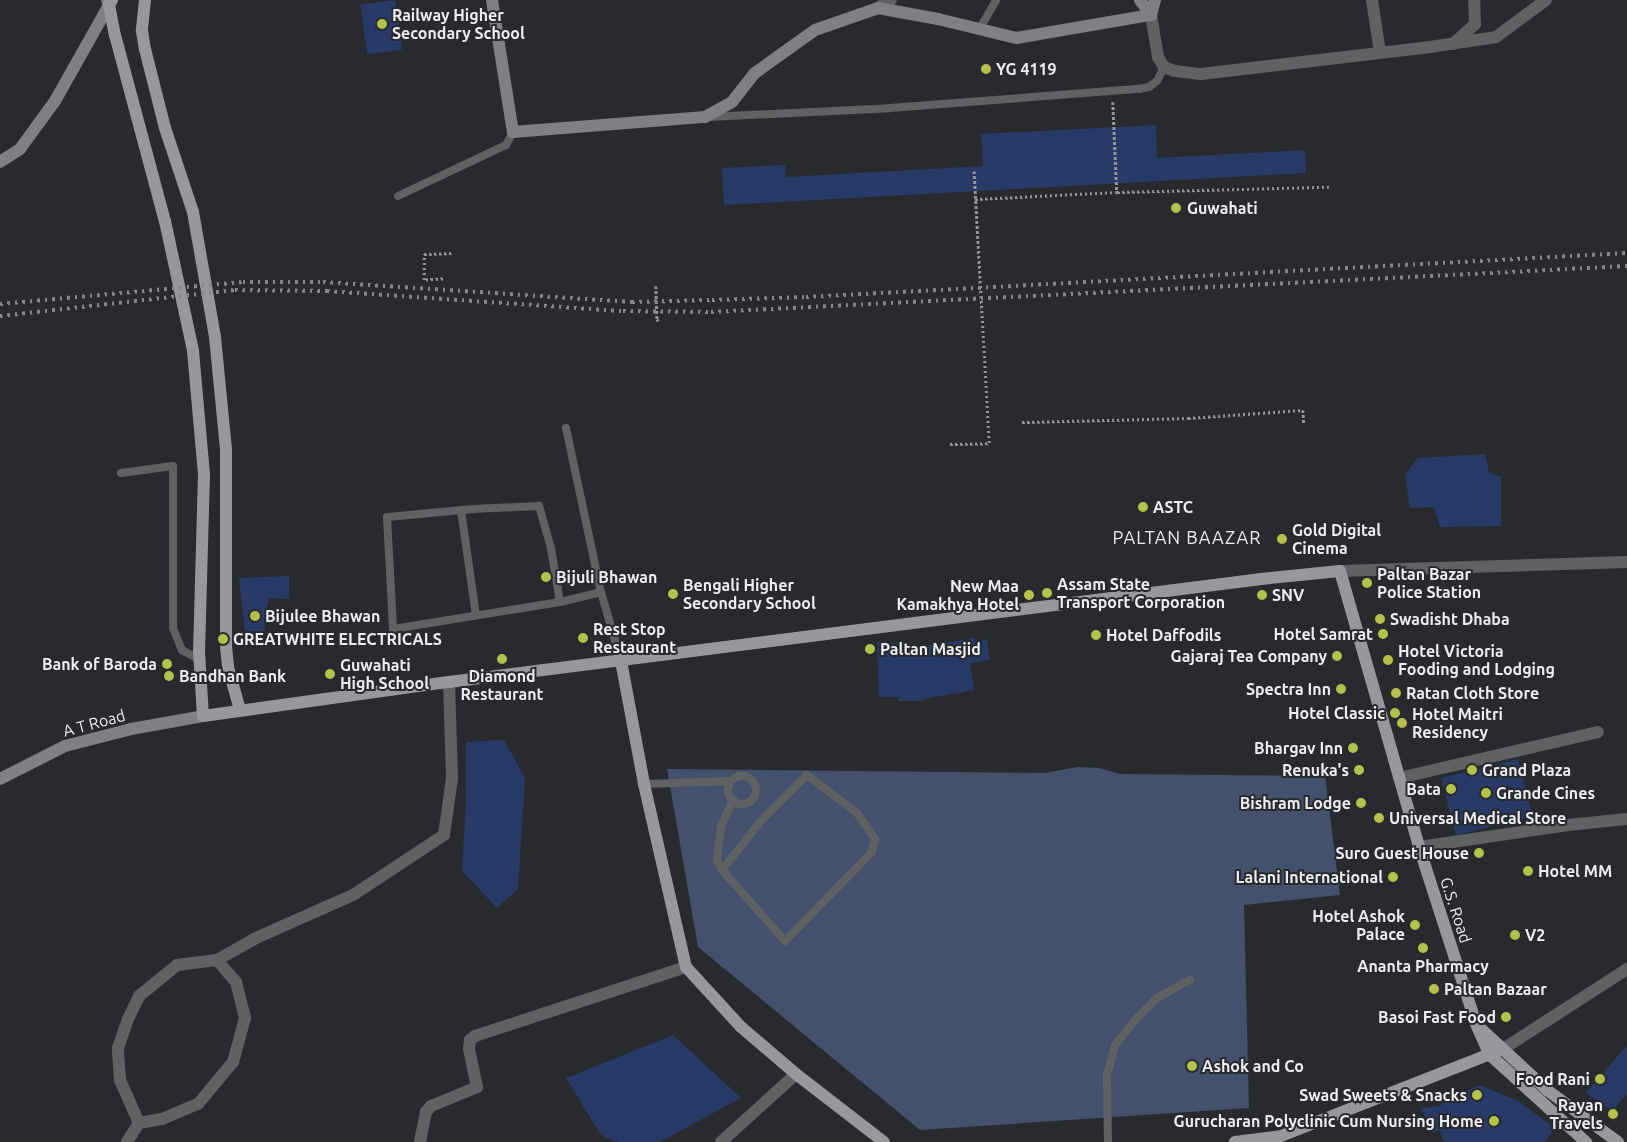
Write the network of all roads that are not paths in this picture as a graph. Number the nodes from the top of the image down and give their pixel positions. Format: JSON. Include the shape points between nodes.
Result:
{"nodes":[{"id":1,"x":145,"y":0,"type":"edge"},
{"id":2,"x":492,"y":0,"type":"edge"},
{"id":3,"x":891,"y":0,"type":"edge"},
{"id":4,"x":996,"y":0,"type":"edge"},
{"id":5,"x":1140,"y":0,"type":"edge"},
{"id":6,"x":1155,"y":0,"type":"edge"},
{"id":7,"x":1372,"y":0,"type":"edge"},
{"id":8,"x":1474,"y":0,"type":"edge"},
{"id":9,"x":1546,"y":0,"type":"edge"},
{"id":10,"x":109,"y":2,"type":"edge"},
{"id":11,"x":878,"y":8,"type":"junction"},
{"id":12,"x":1151,"y":15,"type":"junction"},
{"id":13,"x":979,"y":30,"type":"junction"},
{"id":14,"x":1453,"y":44,"type":"junction"},
{"id":15,"x":1380,"y":52,"type":"junction"},
{"id":16,"x":1164,"y":66,"type":"junction"},
{"id":17,"x":705,"y":117,"type":"junction"},
{"id":18,"x":513,"y":132,"type":"junction"},
{"id":19,"x":0,"y":162,"type":"edge"},
{"id":20,"x":398,"y":196,"type":"dead end"},
{"id":21,"x":566,"y":428,"type":"dead end"},
{"id":22,"x":121,"y":473,"type":"dead end"},
{"id":23,"x":461,"y":510,"type":"junction"},
{"id":24,"x":1627,"y":562,"type":"edge"},
{"id":25,"x":1340,"y":571,"type":"junction"},
{"id":26,"x":600,"y":592,"type":"junction"},
{"id":27,"x":560,"y":602,"type":"junction"},
{"id":28,"x":476,"y":615,"type":"junction"},
{"id":29,"x":200,"y":655,"type":"junction"},
{"id":30,"x":620,"y":661,"type":"junction"},
{"id":31,"x":449,"y":682,"type":"junction"},
{"id":32,"x":240,"y":710,"type":"junction"},
{"id":33,"x":203,"y":716,"type":"junction"},
{"id":34,"x":1598,"y":732,"type":"dead end"},
{"id":35,"x":1399,"y":778,"type":"junction"},
{"id":36,"x":0,"y":779,"type":"edge"},
{"id":37,"x":732,"y":780,"type":"junction"},
{"id":38,"x":644,"y":784,"type":"junction"},
{"id":39,"x":733,"y":800,"type":"junction"},
{"id":40,"x":1627,"y":819,"type":"edge"},
{"id":41,"x":1419,"y":847,"type":"junction"},
{"id":42,"x":722,"y":870,"type":"junction"},
{"id":43,"x":218,"y":960,"type":"junction"},
{"id":44,"x":686,"y":967,"type":"junction"},
{"id":45,"x":1627,"y":969,"type":"edge"},
{"id":46,"x":1190,"y":980,"type":"dead end"},
{"id":47,"x":1476,"y":1024,"type":"junction"},
{"id":48,"x":1503,"y":1049,"type":"junction"},
{"id":49,"x":1490,"y":1055,"type":"junction"},
{"id":50,"x":796,"y":1074,"type":"junction"},
{"id":51,"x":139,"y":1123,"type":"junction"},
{"id":52,"x":1281,"y":1139,"type":"edge"},
{"id":53,"x":127,"y":1142,"type":"edge"},
{"id":54,"x":420,"y":1142,"type":"edge"},
{"id":55,"x":721,"y":1142,"type":"edge"},
{"id":56,"x":884,"y":1142,"type":"edge"},
{"id":57,"x":1108,"y":1142,"type":"edge"},
{"id":58,"x":1235,"y":1142,"type":"edge"},
{"id":59,"x":1586,"y":1142,"type":"edge"},
{"id":60,"x":1618,"y":1142,"type":"edge"}],
"edges":[{"from":1,"to":32,"type":"main road","via":[[142,30],[145,49],[165,128],[193,212],[214,337],[226,449],[226,647]]},
{"from":2,"to":18,"type":"street"},
{"from":3,"to":11,"type":"street"},
{"from":4,"to":13,"type":"lane"},
{"from":5,"to":12,"type":"street"},
{"from":6,"to":12,"type":"street"},
{"from":7,"to":15,"type":"street"},
{"from":8,"to":14,"type":"street","via":[[1474,24]]},
{"from":9,"to":14,"type":"street","via":[[1496,37]]},
{"from":10,"to":19,"type":"street","via":[[55,101],[20,149]]},
{"from":10,"to":29,"type":"main road","via":[[194,350],[204,474]]},
{"from":11,"to":13,"type":"street"},
{"from":11,"to":17,"type":"street","via":[[815,30],[755,73],[732,102]]},
{"from":12,"to":13,"type":"street","via":[[1016,38]]},
{"from":12,"to":16,"type":"street","via":[[1158,57]]},
{"from":14,"to":15,"type":"street"},
{"from":15,"to":16,"type":"street","via":[[1201,74],[1175,71]]},
{"from":16,"to":17,"type":"lane","via":[[1157,81],[1149,87],[1112,92]]},
{"from":17,"to":18,"type":"street"},
{"from":18,"to":20,"type":"lane","via":[[506,145]]},
{"from":21,"to":26,"type":"lane"},
{"from":22,"to":29,"type":"lane","via":[[173,466],[173,628],[182,650]]},
{"from":23,"to":27,"type":"lane","via":[[539,506],[551,548]]},
{"from":23,"to":28,"type":"lane"},
{"from":23,"to":28,"type":"lane","via":[[387,517],[392,629]]},
{"from":24,"to":25,"type":"street"},
{"from":25,"to":30,"type":"main road"},
{"from":25,"to":35,"type":"main road","name":"G.S. Road"},
{"from":26,"to":27,"type":"lane"},
{"from":26,"to":30,"type":"lane"},
{"from":27,"to":28,"type":"lane"},
{"from":29,"to":33,"type":"main road"},
{"from":30,"to":31,"type":"main road"},
{"from":30,"to":38,"type":"main road"},
{"from":31,"to":32,"type":"main road"},
{"from":31,"to":43,"type":"street","via":[[452,778],[444,836],[353,895],[256,938]]},
{"from":32,"to":33,"type":"main road"},
{"from":33,"to":36,"type":"street","name":"A T Road","via":[[131,729],[65,746]]},
{"from":34,"to":35,"type":"street"},
{"from":35,"to":41,"type":"main road","name":"G.S. Road"},
{"from":37,"to":38,"type":"lane"},
{"from":37,"to":39,"type":"lane","via":[[728,791]]},
{"from":37,"to":39,"type":"lane","via":[[747,777],[756,789],[756,794],[748,802]]},
{"from":38,"to":44,"type":"main road"},
{"from":39,"to":42,"type":"lane","via":[[721,826],[717,860]]},
{"from":40,"to":41,"type":"street","via":[[1568,824]]},
{"from":41,"to":47,"type":"main road","name":"G.S. Road"},
{"from":42,"to":42,"type":"lane","via":[[785,941],[872,852],[875,839],[857,813],[807,775],[760,822]]},
{"from":43,"to":51,"type":"street","via":[[177,965],[139,996],[128,1018],[118,1048],[120,1080]]},
{"from":43,"to":51,"type":"street","via":[[236,982],[245,1018],[233,1062],[198,1104],[162,1119]]},
{"from":44,"to":50,"type":"main road","via":[[741,1027]]},
{"from":44,"to":54,"type":"street","via":[[475,1036],[470,1040],[468,1049],[477,1087],[431,1106],[426,1112]]},
{"from":45,"to":48,"type":"street"},
{"from":46,"to":57,"type":"lane","via":[[1157,998],[1115,1045],[1107,1076]]},
{"from":47,"to":48,"type":"main road","name":"G.S. Road"},
{"from":47,"to":49,"type":"main road"},
{"from":48,"to":49,"type":"main road"},
{"from":48,"to":60,"type":"main road","name":"G.S. Road","via":[[1547,1090]]},
{"from":49,"to":52,"type":"main road"},
{"from":49,"to":59,"type":"main road"},
{"from":50,"to":55,"type":"street"},
{"from":50,"to":56,"type":"main road"},
{"from":51,"to":53,"type":"street"},
{"from":52,"to":58,"type":"main road"}]}
